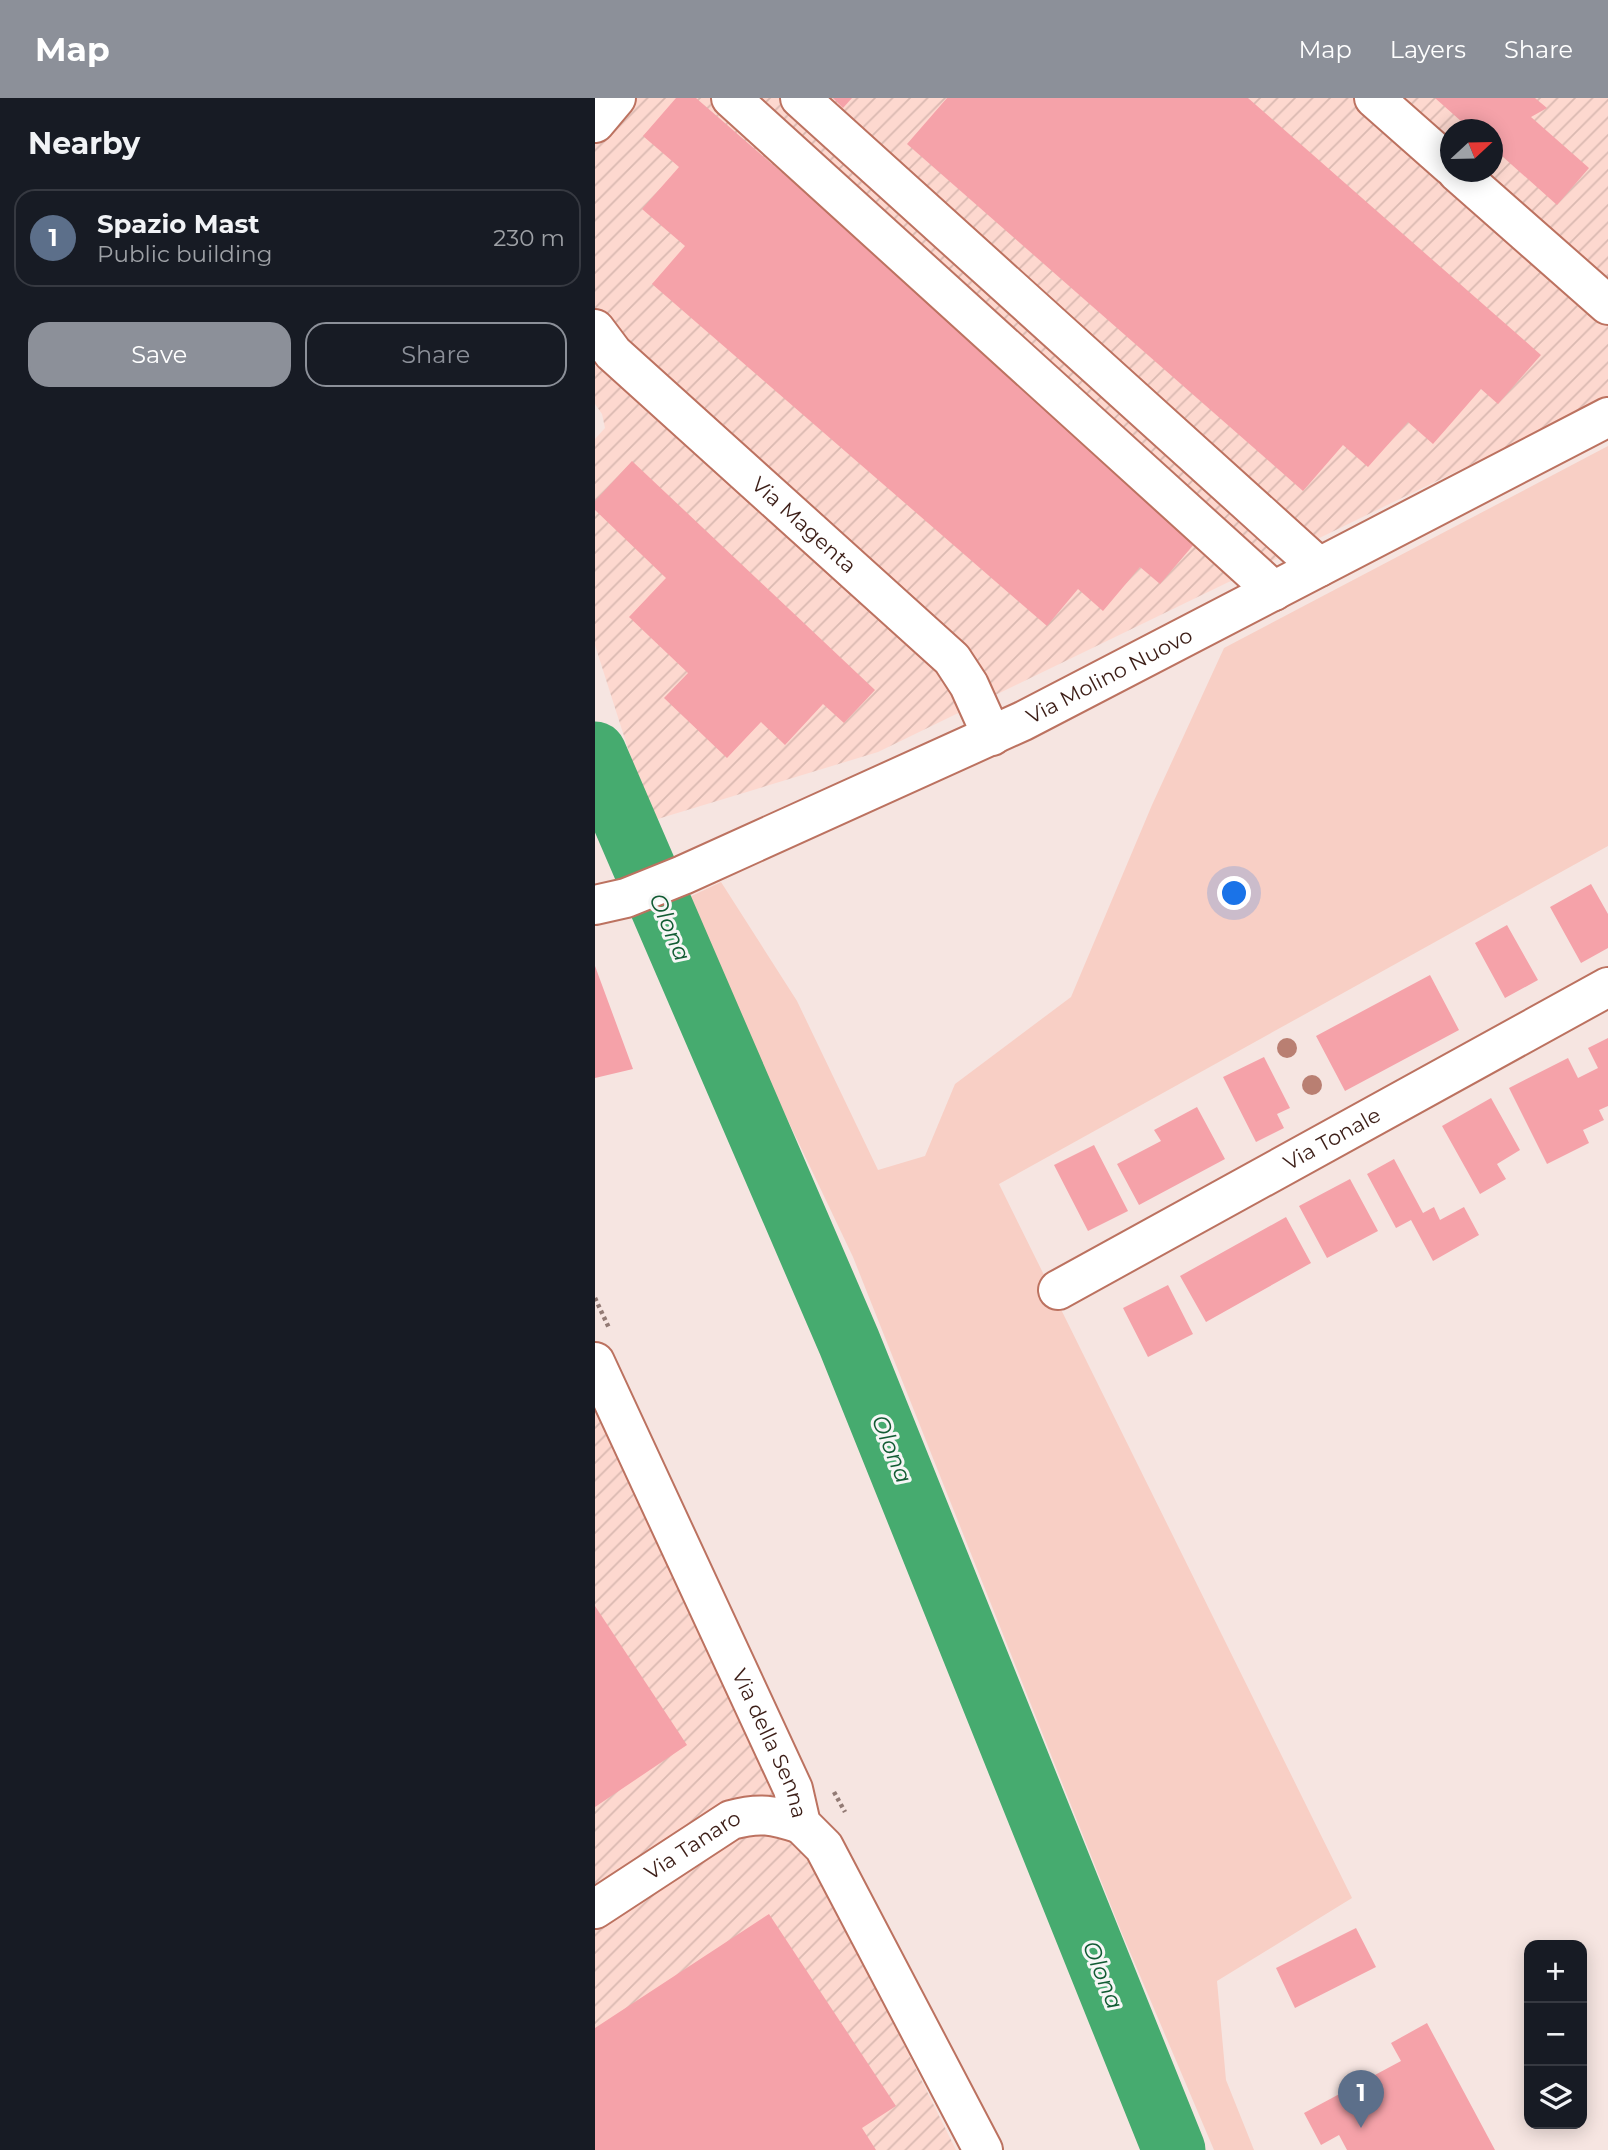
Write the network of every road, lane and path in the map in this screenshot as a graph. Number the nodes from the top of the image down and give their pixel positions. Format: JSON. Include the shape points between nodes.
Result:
{"nodes":[{"id":1,"x":616,"y":98,"type":"edge"},
{"id":2,"x":730,"y":98,"type":"edge"},
{"id":3,"x":800,"y":98,"type":"edge"},
{"id":4,"x":1374,"y":98,"type":"edge"},
{"id":5,"x":595,"y":123,"type":"edge"},
{"id":6,"x":1440,"y":156,"type":"edge"},
{"id":7,"x":1468,"y":182,"type":"edge"},
{"id":8,"x":1608,"y":305,"type":"edge"},
{"id":9,"x":595,"y":328,"type":"edge"},
{"id":10,"x":1608,"y":417,"type":"edge"},
{"id":11,"x":1319,"y":567,"type":"junction"},
{"id":12,"x":1274,"y":590,"type":"junction"},
{"id":13,"x":992,"y":736,"type":"junction"},
{"id":14,"x":610,"y":902,"type":"edge"},
{"id":15,"x":1608,"y":987,"type":"edge"},
{"id":16,"x":1058,"y":1290,"type":"dead end"},
{"id":17,"x":595,"y":1362,"type":"edge"},
{"id":18,"x":801,"y":1824,"type":"junction"},
{"id":19,"x":595,"y":1909,"type":"edge"},
{"id":20,"x":983,"y":2150,"type":"edge"}],
"edges":[{"from":1,"to":5,"type":"street"},
{"from":2,"to":12,"type":"street"},
{"from":3,"to":11,"type":"street"},
{"from":4,"to":6,"type":"street"},
{"from":7,"to":8,"type":"street"},
{"from":9,"to":13,"type":"street","name":"Via Magenta","via":[[613,353],[952,659]]},
{"from":10,"to":11,"type":"street","name":"Via Molino Nuovo"},
{"from":11,"to":12,"type":"street","name":"Via Molino Nuovo"},
{"from":12,"to":13,"type":"street","name":"Via Molino Nuovo"},
{"from":13,"to":14,"type":"street","name":"Via Molino Nuovo","via":[[683,875]]},
{"from":15,"to":16,"type":"street","name":"Via Tonale"},
{"from":17,"to":18,"type":"street","name":"Via della Senna","via":[[793,1789]]},
{"from":18,"to":19,"type":"street","name":"Via Tanaro","via":[[772,1815],[731,1820]]},
{"from":18,"to":20,"type":"street","name":"Via della Senna","via":[[824,1847]]}]}
